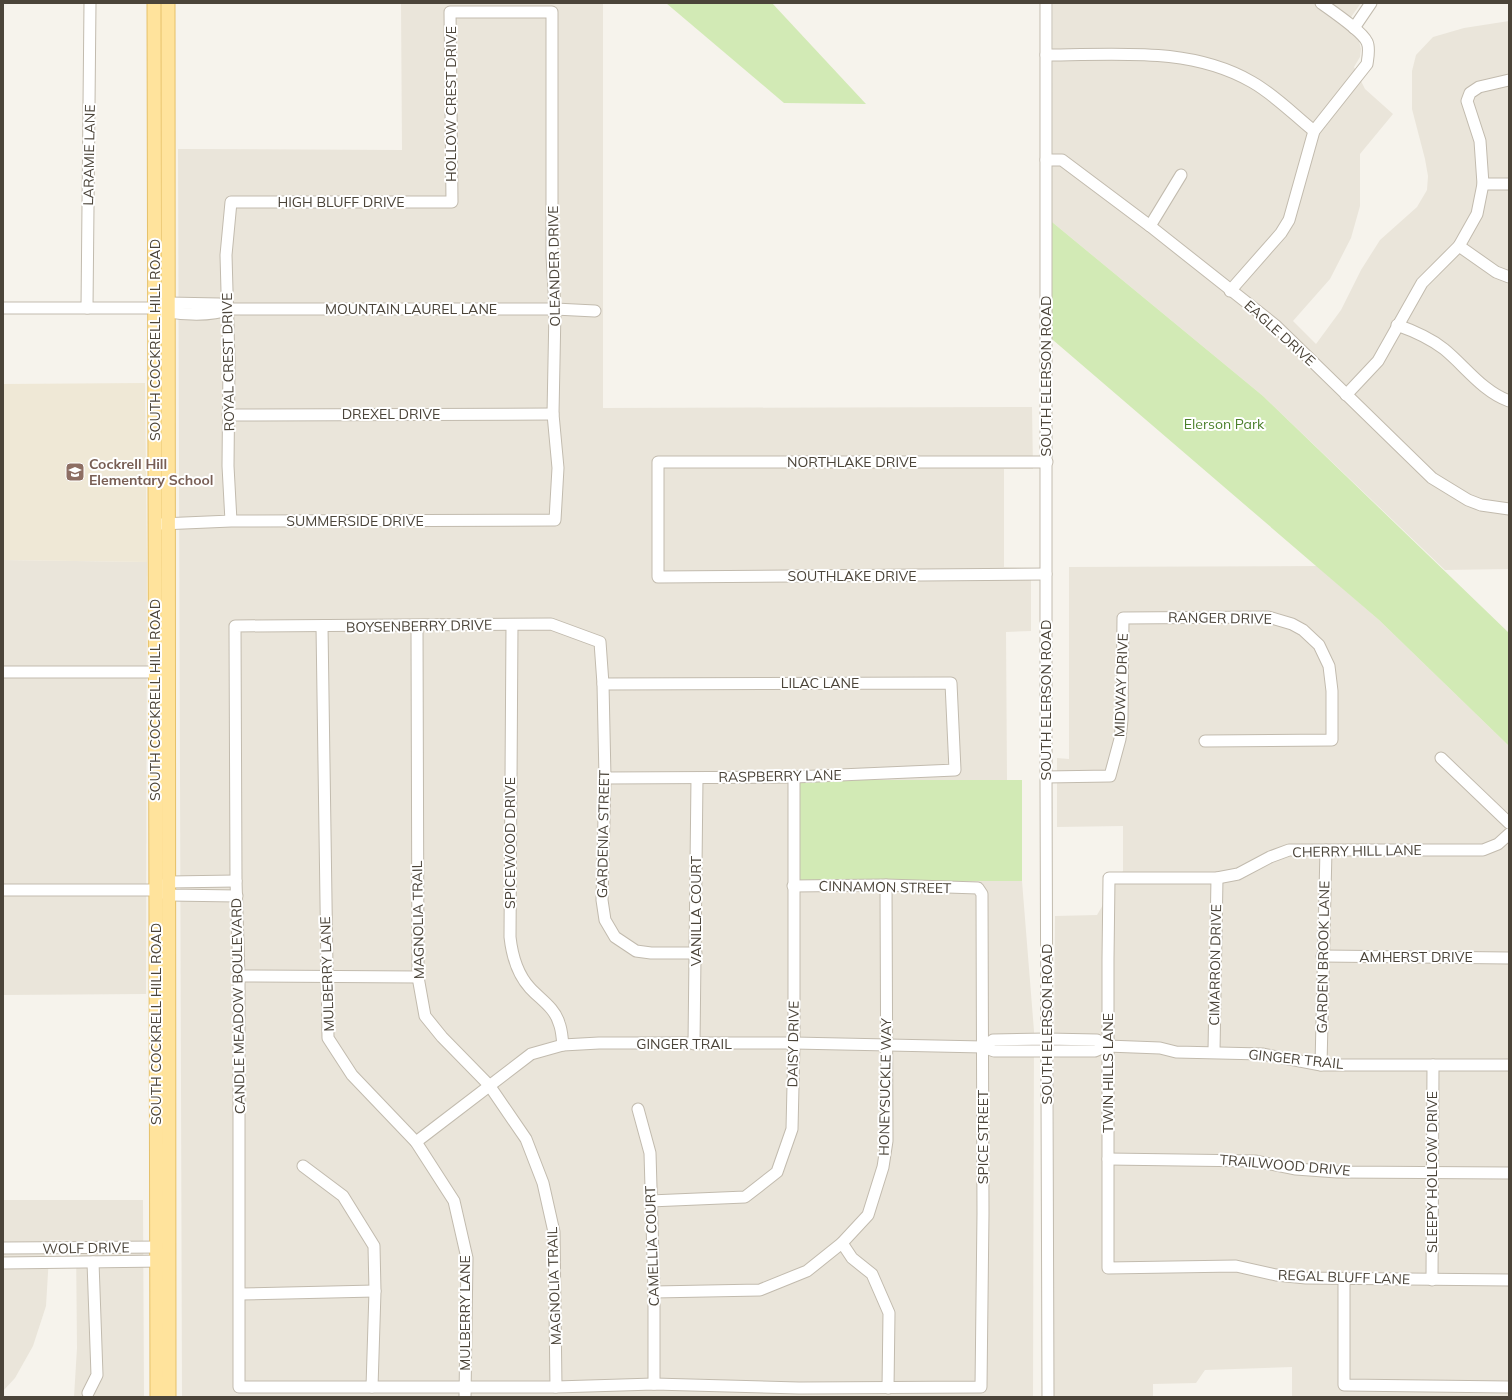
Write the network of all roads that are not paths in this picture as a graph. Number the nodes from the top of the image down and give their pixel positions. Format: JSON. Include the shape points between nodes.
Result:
{"nodes":[{"id":1,"x":90,"y":3,"type":"edge"},
{"id":2,"x":154,"y":3,"type":"edge"},
{"id":3,"x":168,"y":3,"type":"edge"},
{"id":4,"x":1046,"y":3,"type":"edge"},
{"id":5,"x":1321,"y":3,"type":"edge"},
{"id":6,"x":1371,"y":3,"type":"edge"},
{"id":7,"x":552,"y":12,"type":"joint"},
{"id":8,"x":1354,"y":28,"type":"junction"},
{"id":9,"x":1046,"y":55,"type":"junction"},
{"id":10,"x":1509,"y":80,"type":"edge"},
{"id":11,"x":1314,"y":131,"type":"junction"},
{"id":12,"x":1046,"y":160,"type":"junction"},
{"id":13,"x":1181,"y":175,"type":"dead end"},
{"id":14,"x":1483,"y":184,"type":"junction"},
{"id":15,"x":1509,"y":184,"type":"edge"},
{"id":16,"x":231,"y":202,"type":"joint"},
{"id":17,"x":452,"y":202,"type":"joint"},
{"id":18,"x":1150,"y":226,"type":"junction"},
{"id":19,"x":1459,"y":246,"type":"junction"},
{"id":20,"x":1509,"y":277,"type":"edge"},
{"id":21,"x":1230,"y":291,"type":"junction"},
{"id":22,"x":3,"y":308,"type":"edge"},
{"id":23,"x":87,"y":308,"type":"junction"},
{"id":24,"x":155,"y":308,"type":"junction"},
{"id":25,"x":168,"y":308,"type":"junction"},
{"id":26,"x":228,"y":308,"type":"junction"},
{"id":27,"x":555,"y":309,"type":"junction"},
{"id":28,"x":595,"y":311,"type":"dead end"},
{"id":29,"x":1397,"y":324,"type":"junction"},
{"id":30,"x":1346,"y":395,"type":"junction"},
{"id":31,"x":1509,"y":401,"type":"edge"},
{"id":32,"x":553,"y":414,"type":"junction"},
{"id":33,"x":228,"y":415,"type":"junction"},
{"id":34,"x":1047,"y":462,"type":"junction"},
{"id":35,"x":1509,"y":509,"type":"edge"},
{"id":36,"x":555,"y":520,"type":"joint"},
{"id":37,"x":231,"y":522,"type":"junction"},
{"id":38,"x":155,"y":524,"type":"junction"},
{"id":39,"x":169,"y":524,"type":"junction"},
{"id":40,"x":1046,"y":574,"type":"junction"},
{"id":41,"x":658,"y":577,"type":"joint"},
{"id":42,"x":1123,"y":618,"type":"joint"},
{"id":43,"x":512,"y":625,"type":"junction"},
{"id":44,"x":235,"y":626,"type":"joint"},
{"id":45,"x":322,"y":626,"type":"junction"},
{"id":46,"x":417,"y":626,"type":"junction"},
{"id":47,"x":600,"y":642,"type":"joint"},
{"id":48,"x":3,"y":672,"type":"edge"},
{"id":49,"x":155,"y":672,"type":"junction"},
{"id":50,"x":169,"y":672,"type":"junction"},
{"id":51,"x":603,"y":684,"type":"junction"},
{"id":52,"x":1204,"y":741,"type":"dead end"},
{"id":53,"x":1441,"y":758,"type":"dead end"},
{"id":54,"x":955,"y":770,"type":"joint"},
{"id":55,"x":794,"y":777,"type":"junction"},
{"id":56,"x":1046,"y":777,"type":"junction"},
{"id":57,"x":605,"y":778,"type":"junction"},
{"id":58,"x":697,"y":778,"type":"junction"},
{"id":59,"x":1509,"y":823,"type":"edge"},
{"id":60,"x":1509,"y":834,"type":"edge"},
{"id":61,"x":1326,"y":850,"type":"junction"},
{"id":62,"x":1109,"y":878,"type":"joint"},
{"id":63,"x":1217,"y":878,"type":"junction"},
{"id":64,"x":236,"y":880,"type":"junction"},
{"id":65,"x":169,"y":882,"type":"junction"},
{"id":66,"x":886,"y":885,"type":"junction"},
{"id":67,"x":793,"y":886,"type":"junction"},
{"id":68,"x":978,"y":888,"type":"joint"},
{"id":69,"x":3,"y":890,"type":"edge"},
{"id":70,"x":156,"y":890,"type":"junction"},
{"id":71,"x":169,"y":895,"type":"junction"},
{"id":72,"x":237,"y":896,"type":"junction"},
{"id":73,"x":696,"y":953,"type":"junction"},
{"id":74,"x":1322,"y":956,"type":"junction"},
{"id":75,"x":1509,"y":958,"type":"edge"},
{"id":76,"x":239,"y":976,"type":"junction"},
{"id":77,"x":326,"y":976,"type":"junction"},
{"id":78,"x":418,"y":977,"type":"junction"},
{"id":79,"x":1047,"y":1039,"type":"junction"},
{"id":80,"x":794,"y":1043,"type":"junction"},
{"id":81,"x":694,"y":1044,"type":"junction"},
{"id":82,"x":563,"y":1045,"type":"junction"},
{"id":83,"x":886,"y":1045,"type":"junction"},
{"id":84,"x":983,"y":1046,"type":"junction"},
{"id":85,"x":1107,"y":1046,"type":"junction"},
{"id":86,"x":1047,"y":1051,"type":"junction"},
{"id":87,"x":1214,"y":1052,"type":"junction"},
{"id":88,"x":1321,"y":1065,"type":"junction"},
{"id":89,"x":1433,"y":1065,"type":"junction"},
{"id":90,"x":1509,"y":1065,"type":"edge"},
{"id":91,"x":163,"y":1084,"type":"junction"},
{"id":92,"x":489,"y":1085,"type":"junction"},
{"id":93,"x":638,"y":1109,"type":"dead end"},
{"id":94,"x":416,"y":1142,"type":"junction"},
{"id":95,"x":1108,"y":1159,"type":"junction"},
{"id":96,"x":303,"y":1166,"type":"dead end"},
{"id":97,"x":1432,"y":1172,"type":"junction"},
{"id":98,"x":1509,"y":1173,"type":"edge"},
{"id":99,"x":650,"y":1201,"type":"junction"},
{"id":100,"x":842,"y":1243,"type":"junction"},
{"id":101,"x":163,"y":1247,"type":"junction"},
{"id":102,"x":3,"y":1248,"type":"edge"},
{"id":103,"x":162,"y":1261,"type":"junction"},
{"id":104,"x":93,"y":1262,"type":"junction"},
{"id":105,"x":4,"y":1266,"type":"edge"},
{"id":106,"x":1108,"y":1268,"type":"joint"},
{"id":107,"x":1344,"y":1279,"type":"junction"},
{"id":108,"x":1432,"y":1280,"type":"junction"},
{"id":109,"x":1509,"y":1280,"type":"edge"},
{"id":110,"x":375,"y":1292,"type":"junction"},
{"id":111,"x":654,"y":1292,"type":"junction"},
{"id":112,"x":240,"y":1294,"type":"junction"},
{"id":113,"x":654,"y":1384,"type":"junction"},
{"id":114,"x":372,"y":1387,"type":"junction"},
{"id":115,"x":556,"y":1387,"type":"junction"},
{"id":116,"x":1509,"y":1387,"type":"edge"},
{"id":117,"x":888,"y":1388,"type":"junction"},
{"id":118,"x":465,"y":1392,"type":"edge"},
{"id":119,"x":799,"y":1392,"type":"edge"},
{"id":120,"x":88,"y":1393,"type":"dead end"},
{"id":121,"x":157,"y":1397,"type":"edge"},
{"id":122,"x":169,"y":1397,"type":"edge"},
{"id":123,"x":1048,"y":1397,"type":"edge"}],
"edges":[{"from":1,"to":23,"type":"street","name":"LARAMIE LANE"},
{"from":2,"to":24,"type":"main road","name":"SOUTH COCKRELL HILL ROAD"},
{"from":3,"to":25,"type":"main road","name":"SOUTH COCKRELL HILL ROAD"},
{"from":4,"to":9,"type":"street","name":"SOUTH ELERSON ROAD"},
{"from":5,"to":8,"type":"street"},
{"from":6,"to":8,"type":"street"},
{"from":7,"to":17,"type":"street","name":"HOLLOW CREST DRIVE","via":[[450,12]]},
{"from":7,"to":27,"type":"street","name":"OLEANDER DRIVE","via":[[552,256]]},
{"from":8,"to":11,"type":"street","via":[[1367,41],[1367,64]]},
{"from":9,"to":11,"type":"street","via":[[1154,54],[1216,65],[1265,90]]},
{"from":9,"to":12,"type":"street","name":"SOUTH ELERSON ROAD"},
{"from":10,"to":14,"type":"street","via":[[1479,87],[1470,93],[1467,101],[1480,141]]},
{"from":11,"to":21,"type":"street","via":[[1289,220],[1281,233]]},
{"from":12,"to":18,"type":"street","name":"EAGLE DRIVE","via":[[1062,160]]},
{"from":12,"to":34,"type":"street","name":"SOUTH ELERSON ROAD"},
{"from":13,"to":18,"type":"street"},
{"from":14,"to":15,"type":"street"},
{"from":14,"to":19,"type":"street","via":[[1478,214]]},
{"from":16,"to":17,"type":"street","name":"HIGH BLUFF DRIVE"},
{"from":16,"to":26,"type":"street","name":"ROYAL CREST DRIVE","via":[[226,255]]},
{"from":18,"to":21,"type":"street","name":"EAGLE DRIVE"},
{"from":19,"to":20,"type":"street","via":[[1496,272]]},
{"from":19,"to":29,"type":"street","via":[[1422,283]]},
{"from":21,"to":30,"type":"street","name":"EAGLE DRIVE","via":[[1275,325]]},
{"from":22,"to":23,"type":"street","name":"MOUNTAIN LAUREL LANE"},
{"from":23,"to":24,"type":"street","name":"MOUNTAIN LAUREL LANE"},
{"from":24,"to":25,"type":"street","name":"MOUNTAIN LAUREL LANE"},
{"from":24,"to":38,"type":"main road","name":"SOUTH COCKRELL HILL ROAD"},
{"from":25,"to":26,"type":"street","name":"MOUNTAIN LAUREL LANE","via":[[219,304]]},
{"from":25,"to":39,"type":"main road","name":"SOUTH COCKRELL HILL ROAD"},
{"from":26,"to":27,"type":"street","name":"MOUNTAIN LAUREL LANE"},
{"from":26,"to":33,"type":"street","name":"ROYAL CREST DRIVE"},
{"from":27,"to":28,"type":"street","name":"MOUNTAIN LAUREL LANE"},
{"from":27,"to":32,"type":"street","name":"OLEANDER DRIVE"},
{"from":29,"to":30,"type":"street","via":[[1378,361]]},
{"from":29,"to":31,"type":"street","via":[[1419,333],[1443,349],[1479,382]]},
{"from":30,"to":35,"type":"street","name":"EAGLE DRIVE","via":[[1432,478],[1468,500]]},
{"from":32,"to":33,"type":"street","name":"DREXEL DRIVE"},
{"from":32,"to":36,"type":"street","name":"OLEANDER DRIVE","via":[[558,468]]},
{"from":33,"to":37,"type":"street","name":"ROYAL CREST DRIVE"},
{"from":34,"to":40,"type":"street","name":"SOUTH ELERSON ROAD"},
{"from":34,"to":41,"type":"street","name":"NORTHLAKE DRIVE","via":[[658,462]]},
{"from":36,"to":37,"type":"street","name":"SUMMERSIDE DRIVE"},
{"from":37,"to":39,"type":"street","name":"SUMMERSIDE DRIVE"},
{"from":38,"to":39,"type":"street","name":"SUMMERSIDE DRIVE"},
{"from":38,"to":49,"type":"main road","name":"SOUTH COCKRELL HILL ROAD"},
{"from":39,"to":50,"type":"main road","name":"SOUTH COCKRELL HILL ROAD"},
{"from":40,"to":41,"type":"street","name":"SOUTHLAKE DRIVE"},
{"from":40,"to":56,"type":"street","name":"SOUTH ELERSON ROAD"},
{"from":42,"to":52,"type":"street","name":"RANGER DRIVE","via":[[1268,617],[1292,624],[1319,645],[1330,666],[1332,678],[1332,740]]},
{"from":42,"to":56,"type":"street","name":"MIDWAY DRIVE","via":[[1122,720],[1120,739],[1110,776]]},
{"from":43,"to":46,"type":"street","name":"BOYSENBERRY DRIVE"},
{"from":43,"to":47,"type":"street","name":"BOYSENBERRY DRIVE","via":[[551,624]]},
{"from":43,"to":82,"type":"street","name":"SPICEWOOD DRIVE","via":[[510,937],[520,973],[529,987],[551,1008],[559,1023]]},
{"from":44,"to":45,"type":"street","name":"BOYSENBERRY DRIVE"},
{"from":44,"to":64,"type":"street","name":"CANDLE MEADOW BOULEVARD"},
{"from":45,"to":46,"type":"street","name":"BOYSENBERRY DRIVE"},
{"from":45,"to":77,"type":"street","name":"MULBERRY LANE"},
{"from":46,"to":78,"type":"street","name":"MAGNOLIA TRAIL"},
{"from":47,"to":51,"type":"street","name":"GARDENIA STREET"},
{"from":48,"to":49,"type":"street"},
{"from":49,"to":50,"type":"street"},
{"from":49,"to":70,"type":"main road","name":"SOUTH COCKRELL HILL ROAD"},
{"from":50,"to":65,"type":"main road","name":"SOUTH COCKRELL HILL ROAD"},
{"from":51,"to":54,"type":"street","name":"LILAC LANE","via":[[951,683]]},
{"from":51,"to":57,"type":"street","name":"GARDENIA STREET"},
{"from":53,"to":59,"type":"street"},
{"from":54,"to":55,"type":"street","name":"RASPBERRY LANE"},
{"from":55,"to":58,"type":"street","name":"RASPBERRY LANE"},
{"from":55,"to":67,"type":"street","name":"DAISY DRIVE"},
{"from":56,"to":79,"type":"street","name":"SOUTH ELERSON ROAD"},
{"from":57,"to":58,"type":"street","name":"RASPBERRY LANE"},
{"from":57,"to":73,"type":"street","name":"GARDENIA STREET","via":[[602,900],[605,920],[615,937],[636,951]]},
{"from":58,"to":73,"type":"street","name":"VANILLA COURT"},
{"from":60,"to":61,"type":"street","name":"CHERRY HILL LANE","via":[[1498,844],[1483,850]]},
{"from":61,"to":63,"type":"street","name":"CHERRY HILL LANE","via":[[1289,850],[1238,874]]},
{"from":61,"to":74,"type":"street","name":"GARDEN BROOK LANE"},
{"from":62,"to":63,"type":"street","name":"CHERRY HILL LANE"},
{"from":62,"to":85,"type":"street","name":"TWIN HILLS LANE"},
{"from":63,"to":87,"type":"street","name":"CIMARRON DRIVE"},
{"from":64,"to":65,"type":"street"},
{"from":64,"to":72,"type":"street","name":"CANDLE MEADOW BOULEVARD"},
{"from":65,"to":70,"type":"street"},
{"from":65,"to":71,"type":"main road","name":"SOUTH COCKRELL HILL ROAD"},
{"from":66,"to":67,"type":"street","name":"CINNAMON STREET"},
{"from":66,"to":68,"type":"street","name":"CINNAMON STREET"},
{"from":66,"to":83,"type":"street","name":"HONEYSUCKLE WAY"},
{"from":67,"to":80,"type":"street","name":"DAISY DRIVE"},
{"from":68,"to":84,"type":"street","name":"SPICE STREET","via":[[982,894]]},
{"from":69,"to":70,"type":"street"},
{"from":70,"to":71,"type":"street"},
{"from":70,"to":91,"type":"main road","name":"SOUTH COCKRELL HILL ROAD"},
{"from":71,"to":72,"type":"street"},
{"from":71,"to":91,"type":"main road","name":"SOUTH COCKRELL HILL ROAD"},
{"from":72,"to":76,"type":"street","name":"CANDLE MEADOW BOULEVARD"},
{"from":73,"to":81,"type":"street","name":"VANILLA COURT"},
{"from":74,"to":75,"type":"street","name":"AMHERST DRIVE"},
{"from":74,"to":88,"type":"street","name":"GARDEN BROOK LANE"},
{"from":76,"to":77,"type":"street"},
{"from":76,"to":112,"type":"street","name":"CANDLE MEADOW BOULEVARD"},
{"from":77,"to":78,"type":"street"},
{"from":77,"to":94,"type":"street","name":"MULBERRY LANE","via":[[328,1038],[352,1075]]},
{"from":78,"to":92,"type":"street","name":"MAGNOLIA TRAIL","via":[[425,1016]]},
{"from":79,"to":84,"type":"street","name":"GINGER TRAIL","via":[[993,1040]]},
{"from":79,"to":85,"type":"street","name":"GINGER TRAIL","via":[[1097,1040]]},
{"from":79,"to":86,"type":"street","name":"SOUTH ELERSON ROAD"},
{"from":80,"to":81,"type":"street","name":"GINGER TRAIL"},
{"from":80,"to":83,"type":"street","name":"GINGER TRAIL"},
{"from":80,"to":99,"type":"street","name":"DAISY DRIVE","via":[[792,1129],[777,1172],[745,1197]]},
{"from":81,"to":82,"type":"street","name":"GINGER TRAIL"},
{"from":82,"to":92,"type":"street","name":"GINGER TRAIL","via":[[531,1054]]},
{"from":83,"to":84,"type":"street","name":"GINGER TRAIL"},
{"from":83,"to":100,"type":"street","name":"HONEYSUCKLE WAY","via":[[887,1141],[883,1167],[868,1215]]},
{"from":84,"to":86,"type":"street","name":"GINGER TRAIL","via":[[994,1051]]},
{"from":84,"to":117,"type":"street","name":"SPICE STREET","via":[[981,1387]]},
{"from":85,"to":86,"type":"street","name":"GINGER TRAIL","via":[[1095,1051]]},
{"from":85,"to":87,"type":"street","name":"GINGER TRAIL","via":[[1160,1048],[1176,1052]]},
{"from":85,"to":95,"type":"street","name":"TWIN HILLS LANE"},
{"from":86,"to":123,"type":"street","name":"SOUTH ELERSON ROAD"},
{"from":87,"to":88,"type":"street","name":"GINGER TRAIL","via":[[1262,1054]]},
{"from":88,"to":89,"type":"street","name":"GINGER TRAIL"},
{"from":89,"to":90,"type":"street","name":"GINGER TRAIL"},
{"from":89,"to":97,"type":"street","name":"SLEEPY HOLLOW DRIVE"},
{"from":91,"to":101,"type":"main road","name":"SOUTH COCKRELL HILL ROAD"},
{"from":92,"to":94,"type":"street","name":"GINGER TRAIL"},
{"from":92,"to":115,"type":"street","name":"MAGNOLIA TRAIL","via":[[526,1139],[543,1183],[554,1232]]},
{"from":93,"to":99,"type":"street","name":"CAMELLIA COURT","via":[[650,1153]]},
{"from":94,"to":118,"type":"street","name":"MULBERRY LANE","via":[[454,1200],[466,1258]]},
{"from":95,"to":97,"type":"street","name":"TRAILWOOD DRIVE","via":[[1214,1159],[1255,1161],[1296,1169]]},
{"from":95,"to":106,"type":"street","name":"TWIN HILLS LANE"},
{"from":96,"to":110,"type":"street","via":[[343,1196],[374,1246]]},
{"from":97,"to":98,"type":"street","name":"TRAILWOOD DRIVE"},
{"from":97,"to":108,"type":"street","name":"SLEEPY HOLLOW DRIVE"},
{"from":99,"to":111,"type":"street","name":"CAMELLIA COURT"},
{"from":100,"to":111,"type":"street","name":"HONEYSUCKLE WAY","via":[[807,1271],[760,1290]]},
{"from":100,"to":117,"type":"street","via":[[852,1258],[872,1274],[889,1313]]},
{"from":101,"to":102,"type":"street","name":"WOLF DRIVE"},
{"from":101,"to":103,"type":"main road","name":"SOUTH COCKRELL HILL ROAD"},
{"from":103,"to":104,"type":"street","name":"WOLF DRIVE"},
{"from":103,"to":121,"type":"main road","name":"SOUTH COCKRELL HILL ROAD"},
{"from":103,"to":122,"type":"main road","name":"SOUTH COCKRELL HILL ROAD"},
{"from":104,"to":105,"type":"street","name":"WOLF DRIVE"},
{"from":104,"to":120,"type":"street","via":[[97,1375]]},
{"from":106,"to":107,"type":"street","name":"REGAL BLUFF LANE","via":[[1236,1266],[1276,1276]]},
{"from":107,"to":108,"type":"street","name":"REGAL BLUFF LANE"},
{"from":107,"to":116,"type":"street","via":[[1344,1385]]},
{"from":108,"to":109,"type":"street","name":"REGAL BLUFF LANE"},
{"from":110,"to":112,"type":"street"},
{"from":110,"to":114,"type":"street"},
{"from":111,"to":113,"type":"street","name":"CAMELLIA COURT"},
{"from":112,"to":114,"type":"street","name":"CANDLE MEADOW BOULEVARD","via":[[239,1387]]},
{"from":113,"to":115,"type":"street"},
{"from":113,"to":119,"type":"street"},
{"from":114,"to":118,"type":"street"},
{"from":115,"to":118,"type":"street"},
{"from":117,"to":119,"type":"street"}]}
